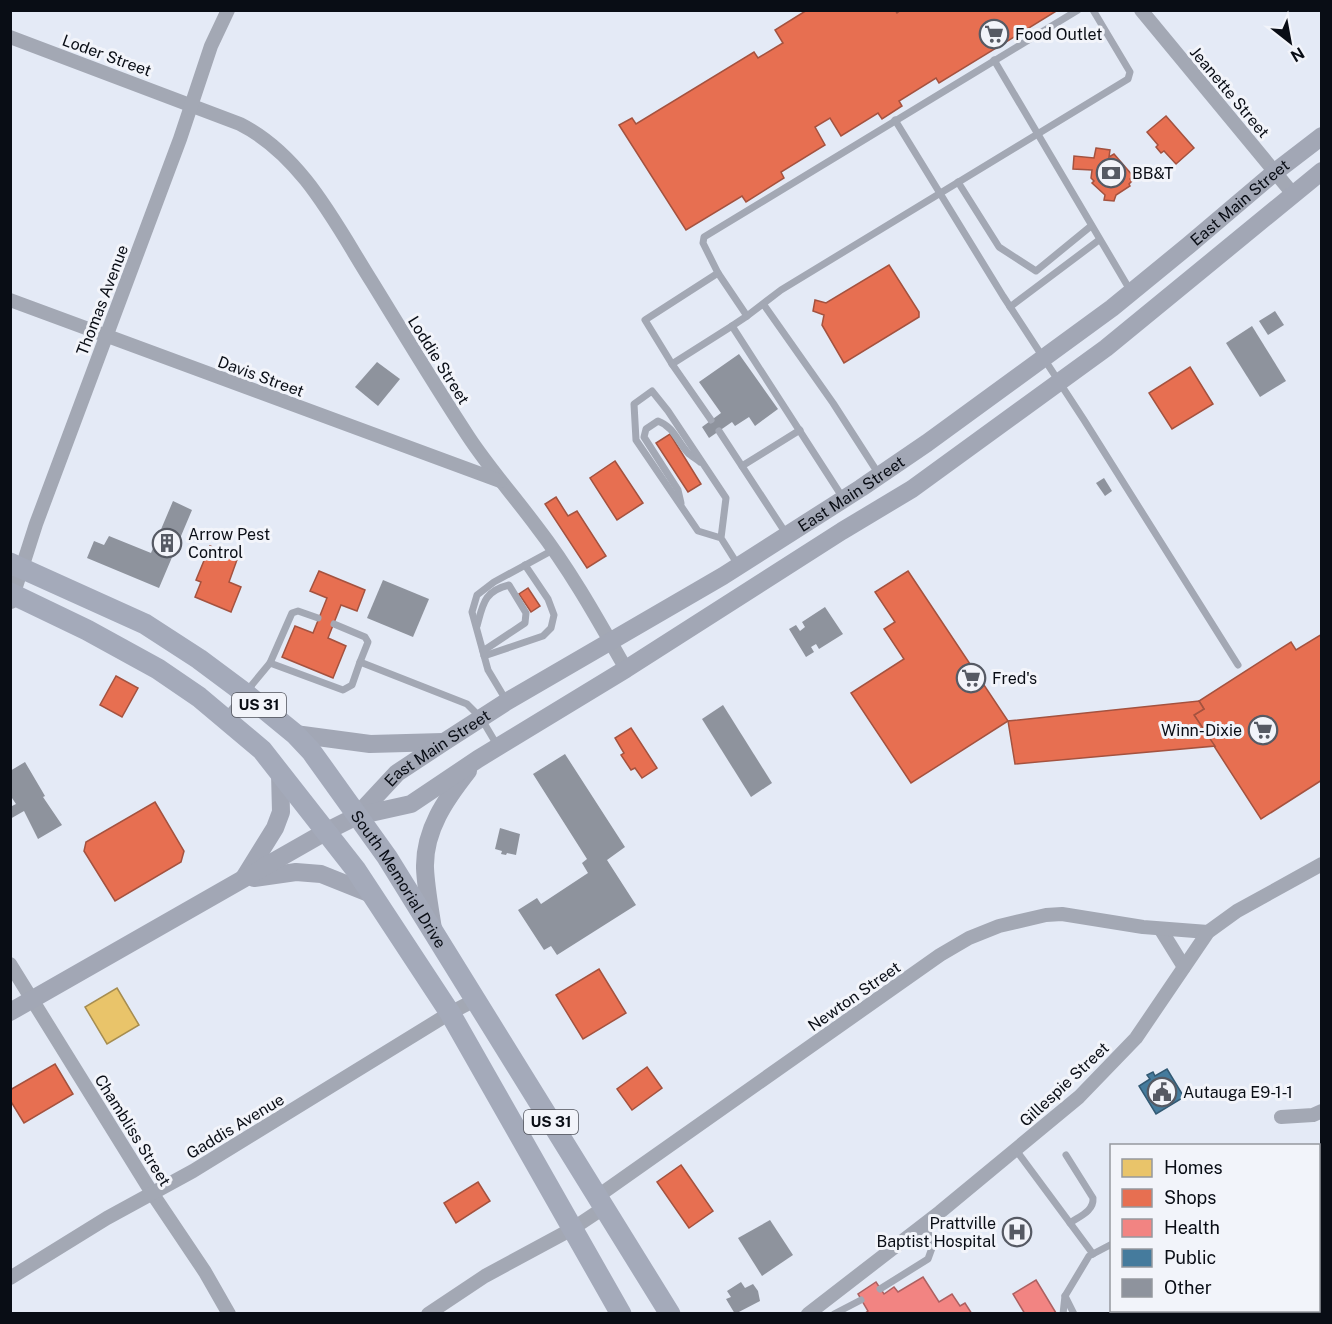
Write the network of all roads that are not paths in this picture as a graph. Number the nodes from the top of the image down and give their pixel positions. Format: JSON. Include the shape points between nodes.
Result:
{"nodes":[{"id":1,"x":228,"y":10,"type":"edge"},
{"id":2,"x":1078,"y":10,"type":"edge"},
{"id":3,"x":1093,"y":10,"type":"edge"},
{"id":4,"x":1141,"y":10,"type":"edge"},
{"id":5,"x":10,"y":37,"type":"edge"},
{"id":6,"x":994,"y":60,"type":"junction"},
{"id":7,"x":192,"y":105,"type":"junction"},
{"id":8,"x":896,"y":120,"type":"junction"},
{"id":9,"x":1038,"y":134,"type":"junction"},
{"id":10,"x":1322,"y":136,"type":"edge"},
{"id":11,"x":1322,"y":171,"type":"edge"},
{"id":12,"x":1275,"y":172,"type":"junction"},
{"id":13,"x":958,"y":182,"type":"junction"},
{"id":14,"x":940,"y":192,"type":"junction"},
{"id":15,"x":1293,"y":194,"type":"junction"},
{"id":16,"x":1091,"y":226,"type":"junction"},
{"id":17,"x":1099,"y":240,"type":"junction"},
{"id":18,"x":718,"y":273,"type":"junction"},
{"id":19,"x":1131,"y":293,"type":"junction"},
{"id":20,"x":10,"y":300,"type":"edge"},
{"id":21,"x":764,"y":304,"type":"junction"},
{"id":22,"x":1010,"y":307,"type":"junction"},
{"id":23,"x":747,"y":316,"type":"junction"},
{"id":24,"x":732,"y":326,"type":"junction"},
{"id":25,"x":105,"y":336,"type":"junction"},
{"id":26,"x":1044,"y":359,"type":"junction"},
{"id":27,"x":672,"y":364,"type":"junction"},
{"id":28,"x":1059,"y":382,"type":"junction"},
{"id":29,"x":711,"y":420,"type":"dead end"},
{"id":30,"x":800,"y":430,"type":"junction"},
{"id":31,"x":719,"y":431,"type":"dead end"},
{"id":32,"x":705,"y":465,"type":"junction"},
{"id":33,"x":742,"y":466,"type":"junction"},
{"id":34,"x":880,"y":475,"type":"junction"},
{"id":35,"x":500,"y":481,"type":"junction"},
{"id":36,"x":844,"y":499,"type":"junction"},
{"id":37,"x":682,"y":508,"type":"junction"},
{"id":38,"x":788,"y":535,"type":"junction"},
{"id":39,"x":721,"y":538,"type":"junction"},
{"id":40,"x":553,"y":550,"type":"junction"},
{"id":41,"x":16,"y":565,"type":"edge"},
{"id":42,"x":525,"y":565,"type":"junction"},
{"id":43,"x":738,"y":566,"type":"junction"},
{"id":44,"x":12,"y":597,"type":"edge"},
{"id":45,"x":318,"y":618,"type":"dead end"},
{"id":46,"x":333,"y":624,"type":"dead end"},
{"id":47,"x":477,"y":628,"type":"junction"},
{"id":48,"x":610,"y":640,"type":"junction"},
{"id":49,"x":484,"y":654,"type":"junction"},
{"id":50,"x":360,"y":662,"type":"junction"},
{"id":51,"x":270,"y":663,"type":"junction"},
{"id":52,"x":1238,"y":665,"type":"dead end"},
{"id":53,"x":626,"y":669,"type":"junction"},
{"id":54,"x":246,"y":694,"type":"junction"},
{"id":55,"x":506,"y":702,"type":"junction"},
{"id":56,"x":224,"y":718,"type":"junction"},
{"id":57,"x":481,"y":718,"type":"junction"},
{"id":58,"x":295,"y":734,"type":"junction"},
{"id":59,"x":444,"y":742,"type":"junction"},
{"id":60,"x":498,"y":747,"type":"junction"},
{"id":61,"x":478,"y":759,"type":"junction"},
{"id":62,"x":280,"y":773,"type":"junction"},
{"id":63,"x":357,"y":816,"type":"junction"},
{"id":64,"x":327,"y":831,"type":"junction"},
{"id":65,"x":1322,"y":864,"type":"edge"},
{"id":66,"x":243,"y":879,"type":"junction"},
{"id":67,"x":371,"y":894,"type":"junction"},
{"id":68,"x":1161,"y":930,"type":"junction"},
{"id":69,"x":434,"y":931,"type":"junction"},
{"id":70,"x":1208,"y":932,"type":"junction"},
{"id":71,"x":10,"y":964,"type":"edge"},
{"id":72,"x":1184,"y":967,"type":"junction"},
{"id":73,"x":33,"y":998,"type":"junction"},
{"id":74,"x":475,"y":1000,"type":"junction"},
{"id":75,"x":10,"y":1012,"type":"edge"},
{"id":76,"x":450,"y":1013,"type":"junction"},
{"id":77,"x":1322,"y":1111,"type":"edge"},
{"id":78,"x":1281,"y":1117,"type":"dead end"},
{"id":79,"x":1016,"y":1150,"type":"junction"},
{"id":80,"x":1066,"y":1155,"type":"dead end"},
{"id":81,"x":152,"y":1193,"type":"junction"},
{"id":82,"x":601,"y":1202,"type":"junction"},
{"id":83,"x":926,"y":1222,"type":"junction"},
{"id":84,"x":1070,"y":1223,"type":"junction"},
{"id":85,"x":572,"y":1229,"type":"junction"},
{"id":86,"x":1110,"y":1245,"type":"edge"},
{"id":87,"x":1093,"y":1254,"type":"junction"},
{"id":88,"x":10,"y":1278,"type":"edge"},
{"id":89,"x":880,"y":1289,"type":"dead end"},
{"id":90,"x":1065,"y":1296,"type":"junction"},
{"id":91,"x":861,"y":1300,"type":"dead end"},
{"id":92,"x":228,"y":1314,"type":"edge"},
{"id":93,"x":428,"y":1314,"type":"edge"},
{"id":94,"x":621,"y":1314,"type":"edge"},
{"id":95,"x":670,"y":1314,"type":"edge"},
{"id":96,"x":808,"y":1314,"type":"edge"},
{"id":97,"x":834,"y":1314,"type":"edge"},
{"id":98,"x":1063,"y":1314,"type":"edge"},
{"id":99,"x":1074,"y":1314,"type":"edge"}],
"edges":[{"from":1,"to":7,"type":"street","name":"Thomas Avenue","via":[[211,45]]},
{"from":2,"to":6,"type":"lane"},
{"from":3,"to":9,"type":"lane","via":[[1130,72],[1128,80]]},
{"from":4,"to":12,"type":"street","name":"Jeanette Street"},
{"from":5,"to":7,"type":"street","name":"Loder Street"},
{"from":6,"to":8,"type":"lane"},
{"from":6,"to":9,"type":"lane"},
{"from":7,"to":25,"type":"street","name":"Thomas Avenue"},
{"from":7,"to":35,"type":"street","name":"Loddie Street","via":[[253,130],[297,168]]},
{"from":8,"to":14,"type":"lane"},
{"from":8,"to":18,"type":"lane","via":[[704,237]]},
{"from":9,"to":13,"type":"lane"},
{"from":9,"to":16,"type":"lane"},
{"from":10,"to":12,"type":"main road","name":"East Main Street"},
{"from":11,"to":15,"type":"main road","name":"East Main Street"},
{"from":12,"to":15,"type":"street","name":"Jeanette Street"},
{"from":12,"to":19,"type":"main road","name":"East Main Street"},
{"from":13,"to":14,"type":"lane"},
{"from":13,"to":16,"type":"lane","via":[[999,247],[1036,271]]},
{"from":14,"to":21,"type":"lane"},
{"from":14,"to":22,"type":"lane"},
{"from":15,"to":28,"type":"main road","name":"East Main Street"},
{"from":16,"to":17,"type":"lane"},
{"from":17,"to":19,"type":"lane"},
{"from":17,"to":22,"type":"lane"},
{"from":18,"to":23,"type":"lane"},
{"from":18,"to":27,"type":"lane","via":[[645,320]]},
{"from":19,"to":26,"type":"main road","name":"East Main Street"},
{"from":20,"to":25,"type":"street","name":"Davis Street"},
{"from":21,"to":23,"type":"lane"},
{"from":21,"to":34,"type":"lane"},
{"from":22,"to":26,"type":"lane"},
{"from":23,"to":24,"type":"lane"},
{"from":24,"to":27,"type":"lane"},
{"from":24,"to":30,"type":"lane"},
{"from":25,"to":35,"type":"street","name":"Davis Street"},
{"from":25,"to":41,"type":"street","name":"Thomas Avenue","via":[[36,524]]},
{"from":26,"to":28,"type":"lane"},
{"from":26,"to":34,"type":"main road","name":"East Main Street"},
{"from":27,"to":29,"type":"lane"},
{"from":28,"to":52,"type":"lane"},
{"from":28,"to":53,"type":"main road","name":"East Main Street","via":[[912,489]]},
{"from":30,"to":33,"type":"lane"},
{"from":30,"to":36,"type":"lane"},
{"from":31,"to":33,"type":"lane"},
{"from":32,"to":37,"type":"lane","via":[[688,453],[666,424],[657,421],[646,429],[644,437],[678,490]]},
{"from":32,"to":37,"type":"lane","via":[[652,391],[634,404],[636,440]]},
{"from":32,"to":39,"type":"lane","via":[[726,498]]},
{"from":33,"to":38,"type":"lane"},
{"from":34,"to":36,"type":"main road","name":"East Main Street"},
{"from":35,"to":40,"type":"street","name":"Loddie Street"},
{"from":36,"to":38,"type":"main road","name":"East Main Street"},
{"from":37,"to":39,"type":"lane","via":[[698,531]]},
{"from":38,"to":43,"type":"main road","name":"East Main Street"},
{"from":39,"to":43,"type":"lane"},
{"from":40,"to":42,"type":"lane"},
{"from":40,"to":48,"type":"street","name":"Loddie Street"},
{"from":41,"to":44,"type":"street","name":"Thomas Avenue"},
{"from":41,"to":54,"type":"main road","name":"South Memorial Drive","number":"US 31","via":[[145,624]]},
{"from":42,"to":47,"type":"lane","via":[[477,596],[472,612]]},
{"from":42,"to":49,"type":"lane","via":[[548,599],[554,615],[550,628],[543,636]]},
{"from":43,"to":48,"type":"main road","name":"East Main Street"},
{"from":44,"to":56,"type":"main road","name":"South Memorial Drive","number":"US 31","via":[[87,630],[158,669]]},
{"from":45,"to":51,"type":"lane","via":[[298,611],[292,613]]},
{"from":46,"to":50,"type":"lane","via":[[365,637],[368,642]]},
{"from":47,"to":49,"type":"lane"},
{"from":47,"to":49,"type":"lane","via":[[486,596],[509,585],[526,613],[525,623]]},
{"from":48,"to":53,"type":"street","name":"Loddie Street"},
{"from":48,"to":55,"type":"main road","name":"East Main Street"},
{"from":49,"to":55,"type":"lane"},
{"from":50,"to":51,"type":"lane","via":[[352,686],[343,690]]},
{"from":50,"to":57,"type":"lane","via":[[467,704]]},
{"from":51,"to":54,"type":"lane"},
{"from":53,"to":60,"type":"main road","name":"East Main Street"},
{"from":54,"to":56,"type":"lane"},
{"from":54,"to":58,"type":"main road","name":"South Memorial Drive","number":"US 31"},
{"from":55,"to":57,"type":"main road","name":"East Main Street"},
{"from":56,"to":62,"type":"main road","name":"South Memorial Drive","number":"US 31","via":[[262,750]]},
{"from":57,"to":59,"type":"main road","name":"East Main Street"},
{"from":57,"to":60,"type":"lane"},
{"from":58,"to":59,"type":"main road","via":[[370,744]]},
{"from":58,"to":63,"type":"main road","name":"South Memorial Drive","number":"US 31"},
{"from":59,"to":63,"type":"main road","name":"East Main Street","via":[[397,773]]},
{"from":60,"to":61,"type":"main road","name":"East Main Street"},
{"from":61,"to":63,"type":"main road","name":"East Main Street","via":[[411,804]]},
{"from":61,"to":69,"type":"main road","via":[[445,804],[430,834],[425,867]]},
{"from":62,"to":64,"type":"main road","name":"South Memorial Drive","number":"US 31"},
{"from":62,"to":66,"type":"main road","via":[[281,812]]},
{"from":63,"to":64,"type":"main road","name":"East Main Street"},
{"from":63,"to":69,"type":"main road","name":"South Memorial Drive","number":"US 31"},
{"from":64,"to":66,"type":"main road","name":"East Main Street"},
{"from":64,"to":67,"type":"main road","name":"South Memorial Drive","number":"US 31"},
{"from":65,"to":70,"type":"street","name":"Gillespie Street"},
{"from":66,"to":67,"type":"main road","via":[[296,872],[321,874]]},
{"from":66,"to":73,"type":"main road","name":"East Main Street"},
{"from":67,"to":76,"type":"main road","name":"South Memorial Drive","number":"US 31"},
{"from":68,"to":70,"type":"street","name":"Newton Street"},
{"from":68,"to":72,"type":"street"},
{"from":68,"to":82,"type":"street","name":"Newton Street","via":[[1062,914],[1015,921],[969,938],[940,955]]},
{"from":69,"to":74,"type":"main road","name":"South Memorial Drive","number":"US 31"},
{"from":70,"to":72,"type":"street","name":"Gillespie Street"},
{"from":71,"to":73,"type":"street","name":"Chambliss Street"},
{"from":72,"to":79,"type":"street","name":"Gillespie Street","via":[[1136,1038],[1114,1062]]},
{"from":73,"to":75,"type":"main road","name":"East Main Street"},
{"from":73,"to":81,"type":"street","name":"Chambliss Street"},
{"from":74,"to":76,"type":"street","name":"Gaddis Avenue"},
{"from":74,"to":82,"type":"main road","name":"South Memorial Drive","number":"US 31"},
{"from":76,"to":81,"type":"street","name":"Gaddis Avenue"},
{"from":76,"to":85,"type":"main road","name":"South Memorial Drive","number":"US 31"},
{"from":77,"to":78,"type":"street"},
{"from":79,"to":83,"type":"street","name":"Gillespie Street"},
{"from":79,"to":84,"type":"lane"},
{"from":80,"to":84,"type":"lane","via":[[1094,1202]]},
{"from":81,"to":88,"type":"street","name":"Gaddis Avenue"},
{"from":81,"to":92,"type":"street","name":"Chambliss Street"},
{"from":82,"to":85,"type":"street","name":"Newton Street"},
{"from":82,"to":95,"type":"main road","name":"South Memorial Drive","number":"US 31"},
{"from":83,"to":89,"type":"lane","via":[[932,1248],[927,1259]]},
{"from":83,"to":96,"type":"street","name":"Gillespie Street"},
{"from":84,"to":87,"type":"lane"},
{"from":85,"to":93,"type":"street","name":"Newton Street","via":[[494,1270]]},
{"from":85,"to":94,"type":"main road","name":"South Memorial Drive","number":"US 31"},
{"from":86,"to":87,"type":"lane"},
{"from":87,"to":90,"type":"lane"},
{"from":90,"to":98,"type":"lane"},
{"from":90,"to":99,"type":"lane"},
{"from":91,"to":97,"type":"lane"}]}
